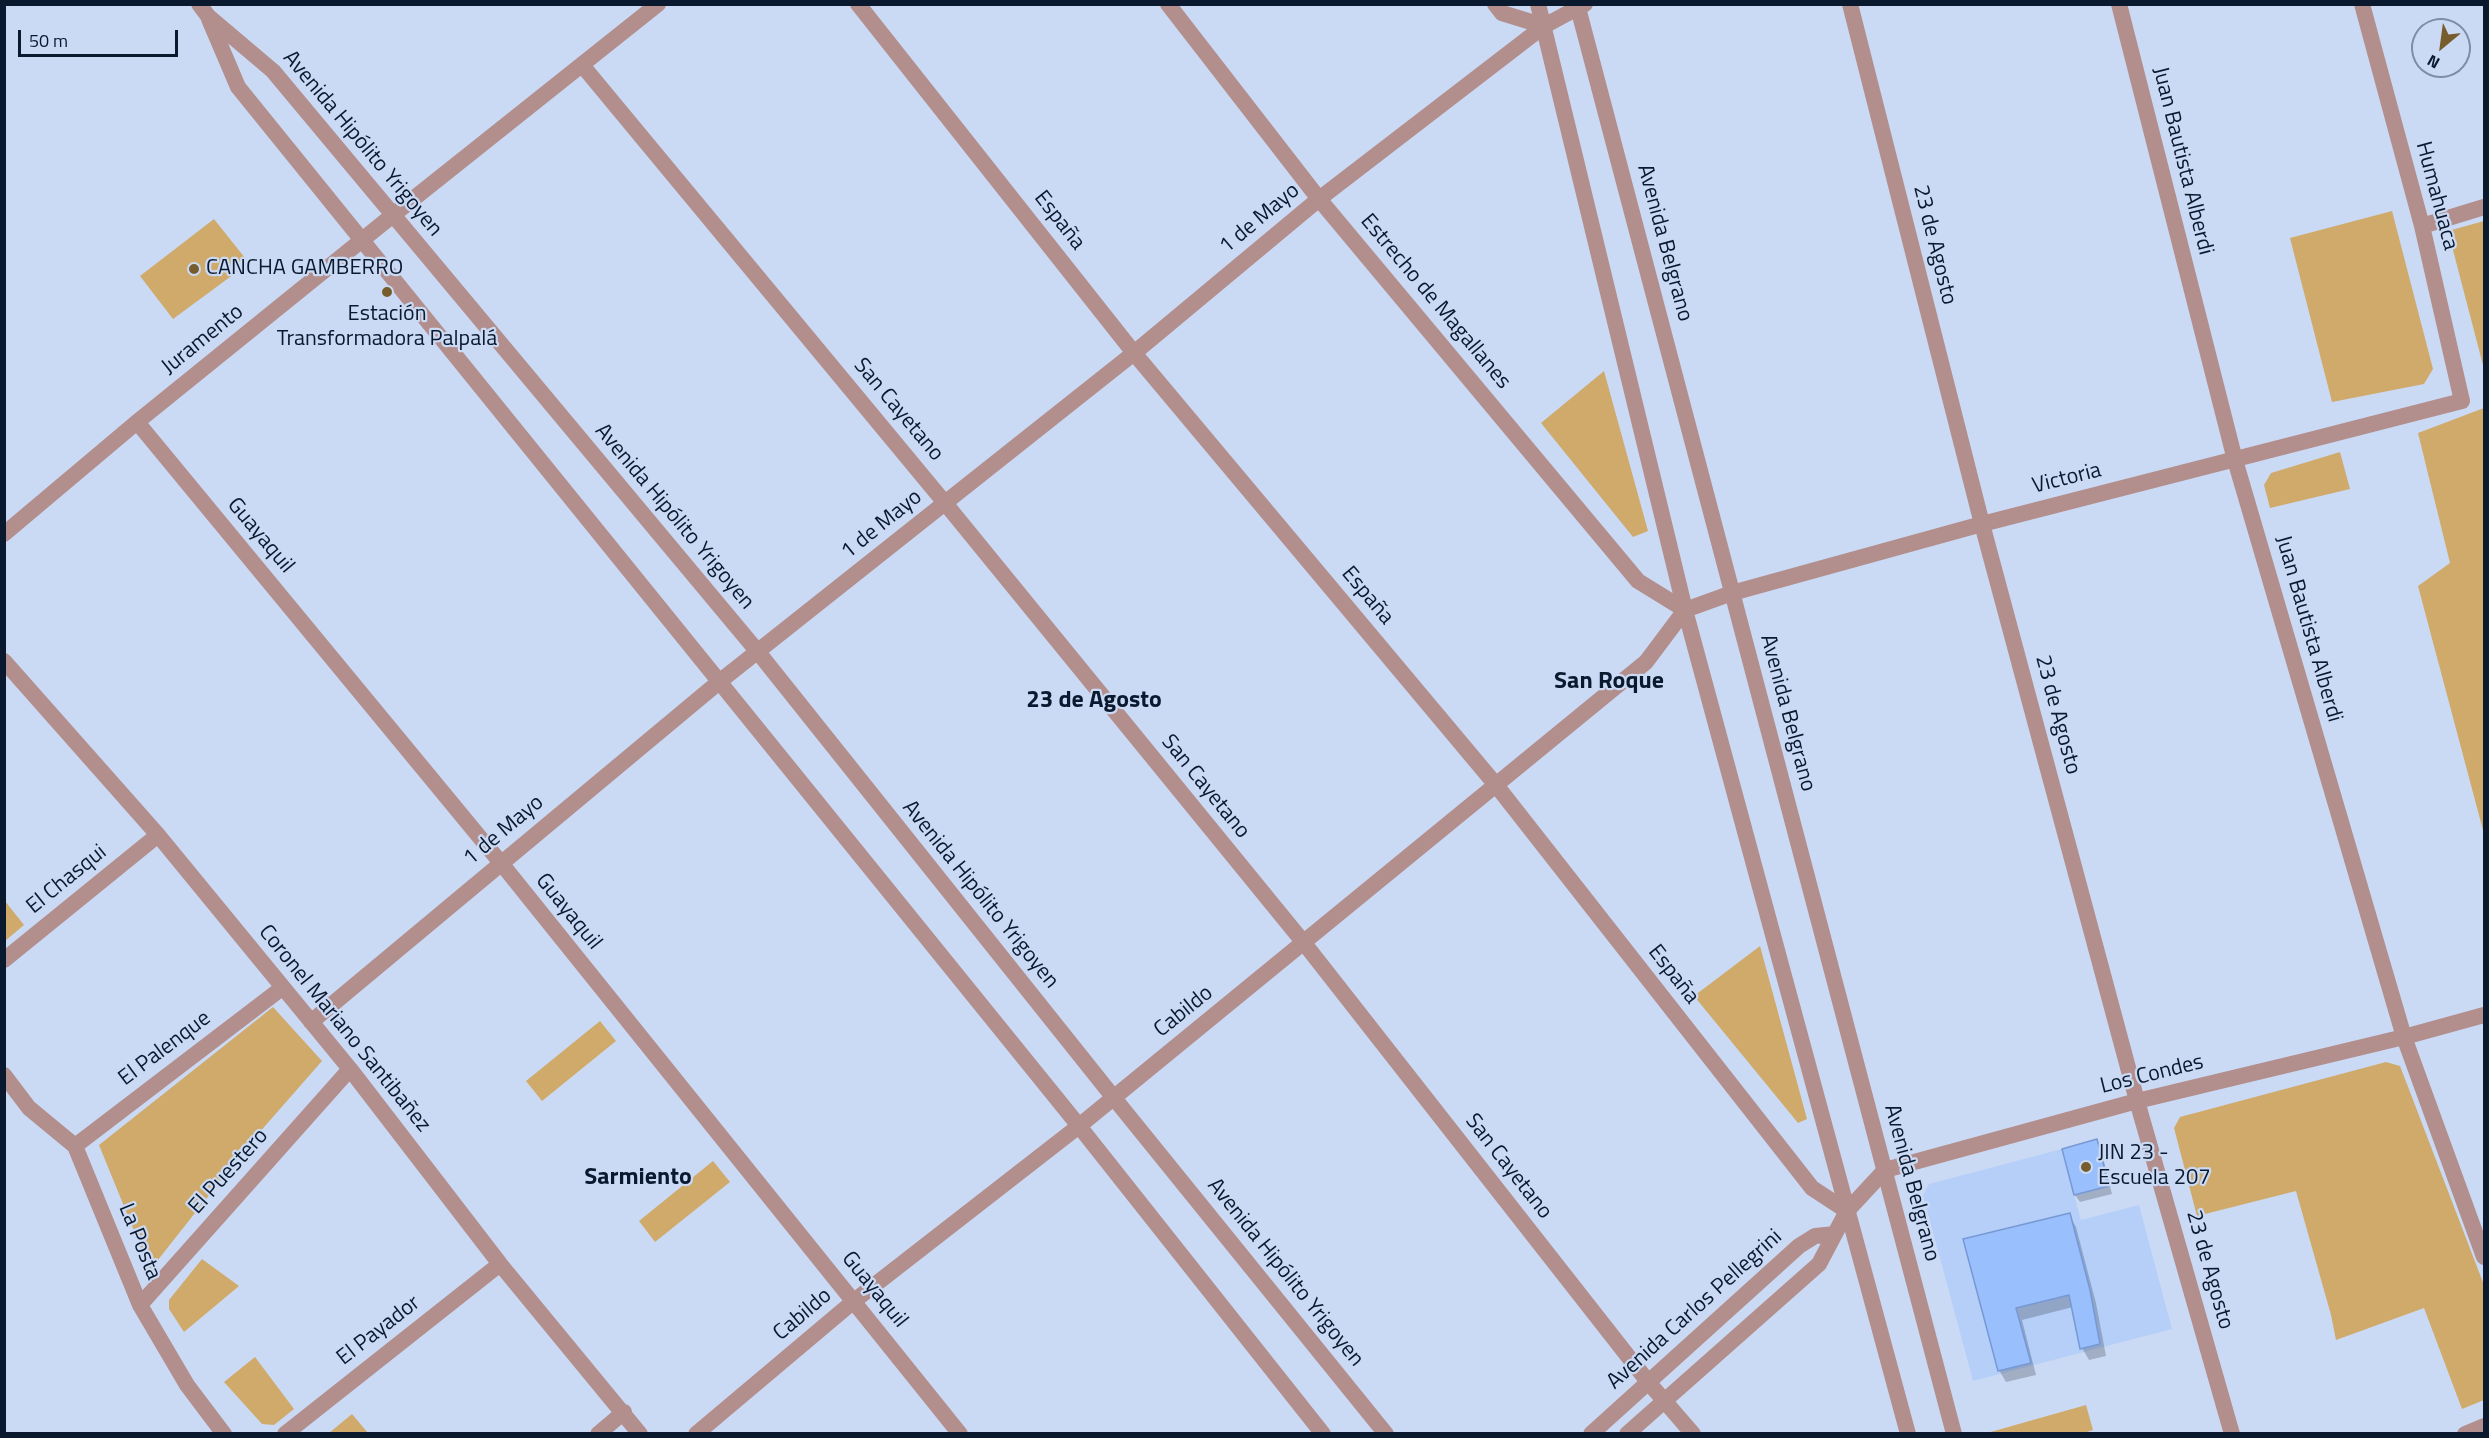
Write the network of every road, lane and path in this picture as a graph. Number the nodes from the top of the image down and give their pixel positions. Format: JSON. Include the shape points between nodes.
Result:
{"nodes":[{"id":1,"x":658,"y":4,"type":"edge"},
{"id":2,"x":858,"y":4,"type":"edge"},
{"id":3,"x":1168,"y":4,"type":"edge"},
{"id":4,"x":1495,"y":4,"type":"edge"},
{"id":5,"x":1538,"y":4,"type":"edge"},
{"id":6,"x":1850,"y":4,"type":"edge"},
{"id":7,"x":2119,"y":4,"type":"edge"},
{"id":8,"x":2362,"y":4,"type":"edge"},
{"id":9,"x":1580,"y":5,"type":"edge"},
{"id":10,"x":203,"y":10,"type":"edge"},
{"id":11,"x":1544,"y":26,"type":"junction"},
{"id":12,"x":582,"y":65,"type":"junction"},
{"id":13,"x":1319,"y":199,"type":"junction"},
{"id":14,"x":2484,"y":207,"type":"edge"},
{"id":15,"x":393,"y":214,"type":"junction"},
{"id":16,"x":2422,"y":226,"type":"junction"},
{"id":17,"x":361,"y":241,"type":"junction"},
{"id":18,"x":1134,"y":352,"type":"junction"},
{"id":19,"x":2463,"y":401,"type":"joint"},
{"id":20,"x":137,"y":422,"type":"junction"},
{"id":21,"x":2235,"y":460,"type":"junction"},
{"id":22,"x":945,"y":503,"type":"junction"},
{"id":23,"x":1982,"y":524,"type":"junction"},
{"id":24,"x":4,"y":534,"type":"edge"},
{"id":25,"x":1732,"y":593,"type":"junction"},
{"id":26,"x":1685,"y":610,"type":"junction"},
{"id":27,"x":758,"y":652,"type":"junction"},
{"id":28,"x":4,"y":661,"type":"edge"},
{"id":29,"x":719,"y":682,"type":"junction"},
{"id":30,"x":1496,"y":785,"type":"junction"},
{"id":31,"x":158,"y":835,"type":"junction"},
{"id":32,"x":501,"y":863,"type":"junction"},
{"id":33,"x":1304,"y":944,"type":"junction"},
{"id":34,"x":4,"y":960,"type":"edge"},
{"id":35,"x":282,"y":988,"type":"junction"},
{"id":36,"x":2484,"y":1015,"type":"edge"},
{"id":37,"x":311,"y":1022,"type":"junction"},
{"id":38,"x":2404,"y":1037,"type":"junction"},
{"id":39,"x":350,"y":1069,"type":"junction"},
{"id":40,"x":4,"y":1075,"type":"edge"},
{"id":41,"x":1114,"y":1098,"type":"junction"},
{"id":42,"x":2137,"y":1101,"type":"junction"},
{"id":43,"x":1079,"y":1126,"type":"junction"},
{"id":44,"x":75,"y":1146,"type":"junction"},
{"id":45,"x":1885,"y":1170,"type":"junction"},
{"id":46,"x":1847,"y":1211,"type":"junction"},
{"id":47,"x":1835,"y":1234,"type":"junction"},
{"id":48,"x":2484,"y":1257,"type":"edge"},
{"id":49,"x":500,"y":1264,"type":"junction"},
{"id":50,"x":854,"y":1301,"type":"junction"},
{"id":51,"x":140,"y":1305,"type":"junction"},
{"id":52,"x":1649,"y":1383,"type":"junction"},
{"id":53,"x":1665,"y":1401,"type":"junction"},
{"id":54,"x":624,"y":1413,"type":"junction"},
{"id":55,"x":2484,"y":1426,"type":"edge"},
{"id":56,"x":224,"y":1434,"type":"edge"},
{"id":57,"x":285,"y":1434,"type":"edge"},
{"id":58,"x":598,"y":1434,"type":"edge"},
{"id":59,"x":640,"y":1434,"type":"edge"},
{"id":60,"x":696,"y":1434,"type":"edge"},
{"id":61,"x":960,"y":1434,"type":"edge"},
{"id":62,"x":1323,"y":1434,"type":"edge"},
{"id":63,"x":1386,"y":1434,"type":"edge"},
{"id":64,"x":1591,"y":1434,"type":"edge"},
{"id":65,"x":1628,"y":1434,"type":"edge"},
{"id":66,"x":1693,"y":1434,"type":"edge"},
{"id":67,"x":1908,"y":1434,"type":"edge"},
{"id":68,"x":1954,"y":1434,"type":"edge"},
{"id":69,"x":2232,"y":1434,"type":"edge"},
{"id":70,"x":2465,"y":1434,"type":"edge"}],
"edges":[{"from":1,"to":12,"type":"street","name":"Juramento"},
{"from":2,"to":18,"type":"street","name":"España"},
{"from":3,"to":13,"type":"street","name":"Estrecho de Magallanes"},
{"from":4,"to":11,"type":"street","via":[[1502,12]]},
{"from":5,"to":11,"type":"street"},
{"from":6,"to":23,"type":"street","name":"23 de Agosto"},
{"from":7,"to":21,"type":"street","name":"Juan Bautista Alberdi"},
{"from":8,"to":16,"type":"street","name":"Humahuaca"},
{"from":9,"to":11,"type":"street","name":"1 de Mayo"},
{"from":9,"to":25,"type":"street","name":"Avenida Belgrano"},
{"from":10,"to":15,"type":"street","name":"Avenida Hipólito Yrigoyen","via":[[273,71]]},
{"from":10,"to":17,"type":"street","name":"Avenida Hipólito Yrigoyen","via":[[238,87]]},
{"from":11,"to":13,"type":"street","name":"1 de Mayo"},
{"from":11,"to":26,"type":"street"},
{"from":12,"to":15,"type":"street","name":"Juramento"},
{"from":12,"to":22,"type":"street","name":"San Cayetano"},
{"from":13,"to":18,"type":"street","name":"1 de Mayo"},
{"from":13,"to":26,"type":"street","name":"Estrecho de Magallanes","via":[[1638,581]]},
{"from":14,"to":16,"type":"street"},
{"from":15,"to":17,"type":"street","name":"Juramento"},
{"from":15,"to":27,"type":"street","name":"Avenida Hipólito Yrigoyen"},
{"from":16,"to":19,"type":"street","name":"Humahuaca"},
{"from":17,"to":20,"type":"street","name":"Juramento"},
{"from":17,"to":29,"type":"street","name":"Avenida Hipólito Yrigoyen"},
{"from":18,"to":22,"type":"street","name":"1 de Mayo"},
{"from":18,"to":30,"type":"street","name":"España"},
{"from":19,"to":21,"type":"street","name":"Victoria"},
{"from":20,"to":24,"type":"street","name":"Juramento"},
{"from":20,"to":32,"type":"street","name":"Guayaquil"},
{"from":21,"to":23,"type":"street","name":"Victoria"},
{"from":21,"to":38,"type":"street","name":"Juan Bautista Alberdi"},
{"from":22,"to":27,"type":"street","name":"1 de Mayo"},
{"from":22,"to":33,"type":"street","name":"San Cayetano"},
{"from":23,"to":25,"type":"street","name":"Victoria"},
{"from":23,"to":42,"type":"street","name":"23 de Agosto"},
{"from":25,"to":26,"type":"street","name":"Victoria"},
{"from":25,"to":45,"type":"street","name":"Avenida Belgrano"},
{"from":26,"to":30,"type":"street","name":"Cabildo","via":[[1646,662]]},
{"from":26,"to":46,"type":"street"},
{"from":27,"to":29,"type":"street","name":"1 de Mayo"},
{"from":27,"to":41,"type":"street","name":"Avenida Hipólito Yrigoyen"},
{"from":28,"to":31,"type":"street","name":"Coronel Mariano Santibañez"},
{"from":29,"to":32,"type":"street","name":"1 de Mayo"},
{"from":29,"to":43,"type":"street","name":"Avenida Hipólito Yrigoyen"},
{"from":30,"to":33,"type":"street","name":"Cabildo"},
{"from":30,"to":46,"type":"street","name":"España","via":[[1812,1188]]},
{"from":31,"to":34,"type":"street","name":"El Chasqui"},
{"from":31,"to":35,"type":"street","name":"Coronel Mariano Santibañez"},
{"from":32,"to":37,"type":"street","name":"1 de Mayo"},
{"from":32,"to":50,"type":"street","name":"Guayaquil"},
{"from":33,"to":41,"type":"street","name":"Cabildo"},
{"from":33,"to":52,"type":"street","name":"San Cayetano"},
{"from":35,"to":37,"type":"street","name":"Coronel Mariano Santibañez"},
{"from":35,"to":44,"type":"street","name":"El Palenque"},
{"from":36,"to":38,"type":"street","name":"Los Condes"},
{"from":37,"to":39,"type":"street","name":"Coronel Mariano Santibañez"},
{"from":38,"to":42,"type":"street","name":"Los Condes"},
{"from":38,"to":48,"type":"street","name":"Juan Bautista Alberdi"},
{"from":39,"to":49,"type":"street","name":"Coronel Mariano Santibañez"},
{"from":39,"to":51,"type":"street","name":"El Puestero"},
{"from":40,"to":44,"type":"street","name":"La Posta","via":[[29,1108]]},
{"from":41,"to":43,"type":"street","name":"Cabildo"},
{"from":41,"to":63,"type":"street","name":"Avenida Hipólito Yrigoyen"},
{"from":42,"to":45,"type":"street","name":"Los Condes"},
{"from":42,"to":69,"type":"street","name":"23 de Agosto"},
{"from":43,"to":50,"type":"street","name":"Cabildo"},
{"from":43,"to":62,"type":"street","name":"Avenida Hipólito Yrigoyen"},
{"from":44,"to":51,"type":"street","name":"La Posta"},
{"from":45,"to":46,"type":"street"},
{"from":45,"to":68,"type":"street","name":"Avenida Belgrano"},
{"from":46,"to":47,"type":"street","name":"Avenida Carlos Pellegrini"},
{"from":46,"to":67,"type":"street"},
{"from":47,"to":52,"type":"street","name":"Avenida Carlos Pellegrini","via":[[1815,1236],[1799,1246]]},
{"from":47,"to":53,"type":"street","name":"Avenida Carlos Pellegrini","via":[[1819,1264]]},
{"from":49,"to":54,"type":"street","name":"Coronel Mariano Santibañez"},
{"from":49,"to":57,"type":"street","name":"El Payador"},
{"from":50,"to":60,"type":"street","name":"Cabildo"},
{"from":50,"to":61,"type":"street","name":"Guayaquil"},
{"from":51,"to":56,"type":"street","name":"La Posta","via":[[187,1385]]},
{"from":52,"to":53,"type":"street","name":"San Cayetano"},
{"from":52,"to":64,"type":"street","name":"Avenida Carlos Pellegrini"},
{"from":53,"to":65,"type":"street","name":"Avenida Carlos Pellegrini"},
{"from":53,"to":66,"type":"street","name":"San Cayetano"},
{"from":54,"to":58,"type":"street"},
{"from":54,"to":59,"type":"street","name":"Coronel Mariano Santibañez"},
{"from":55,"to":70,"type":"street"}]}
